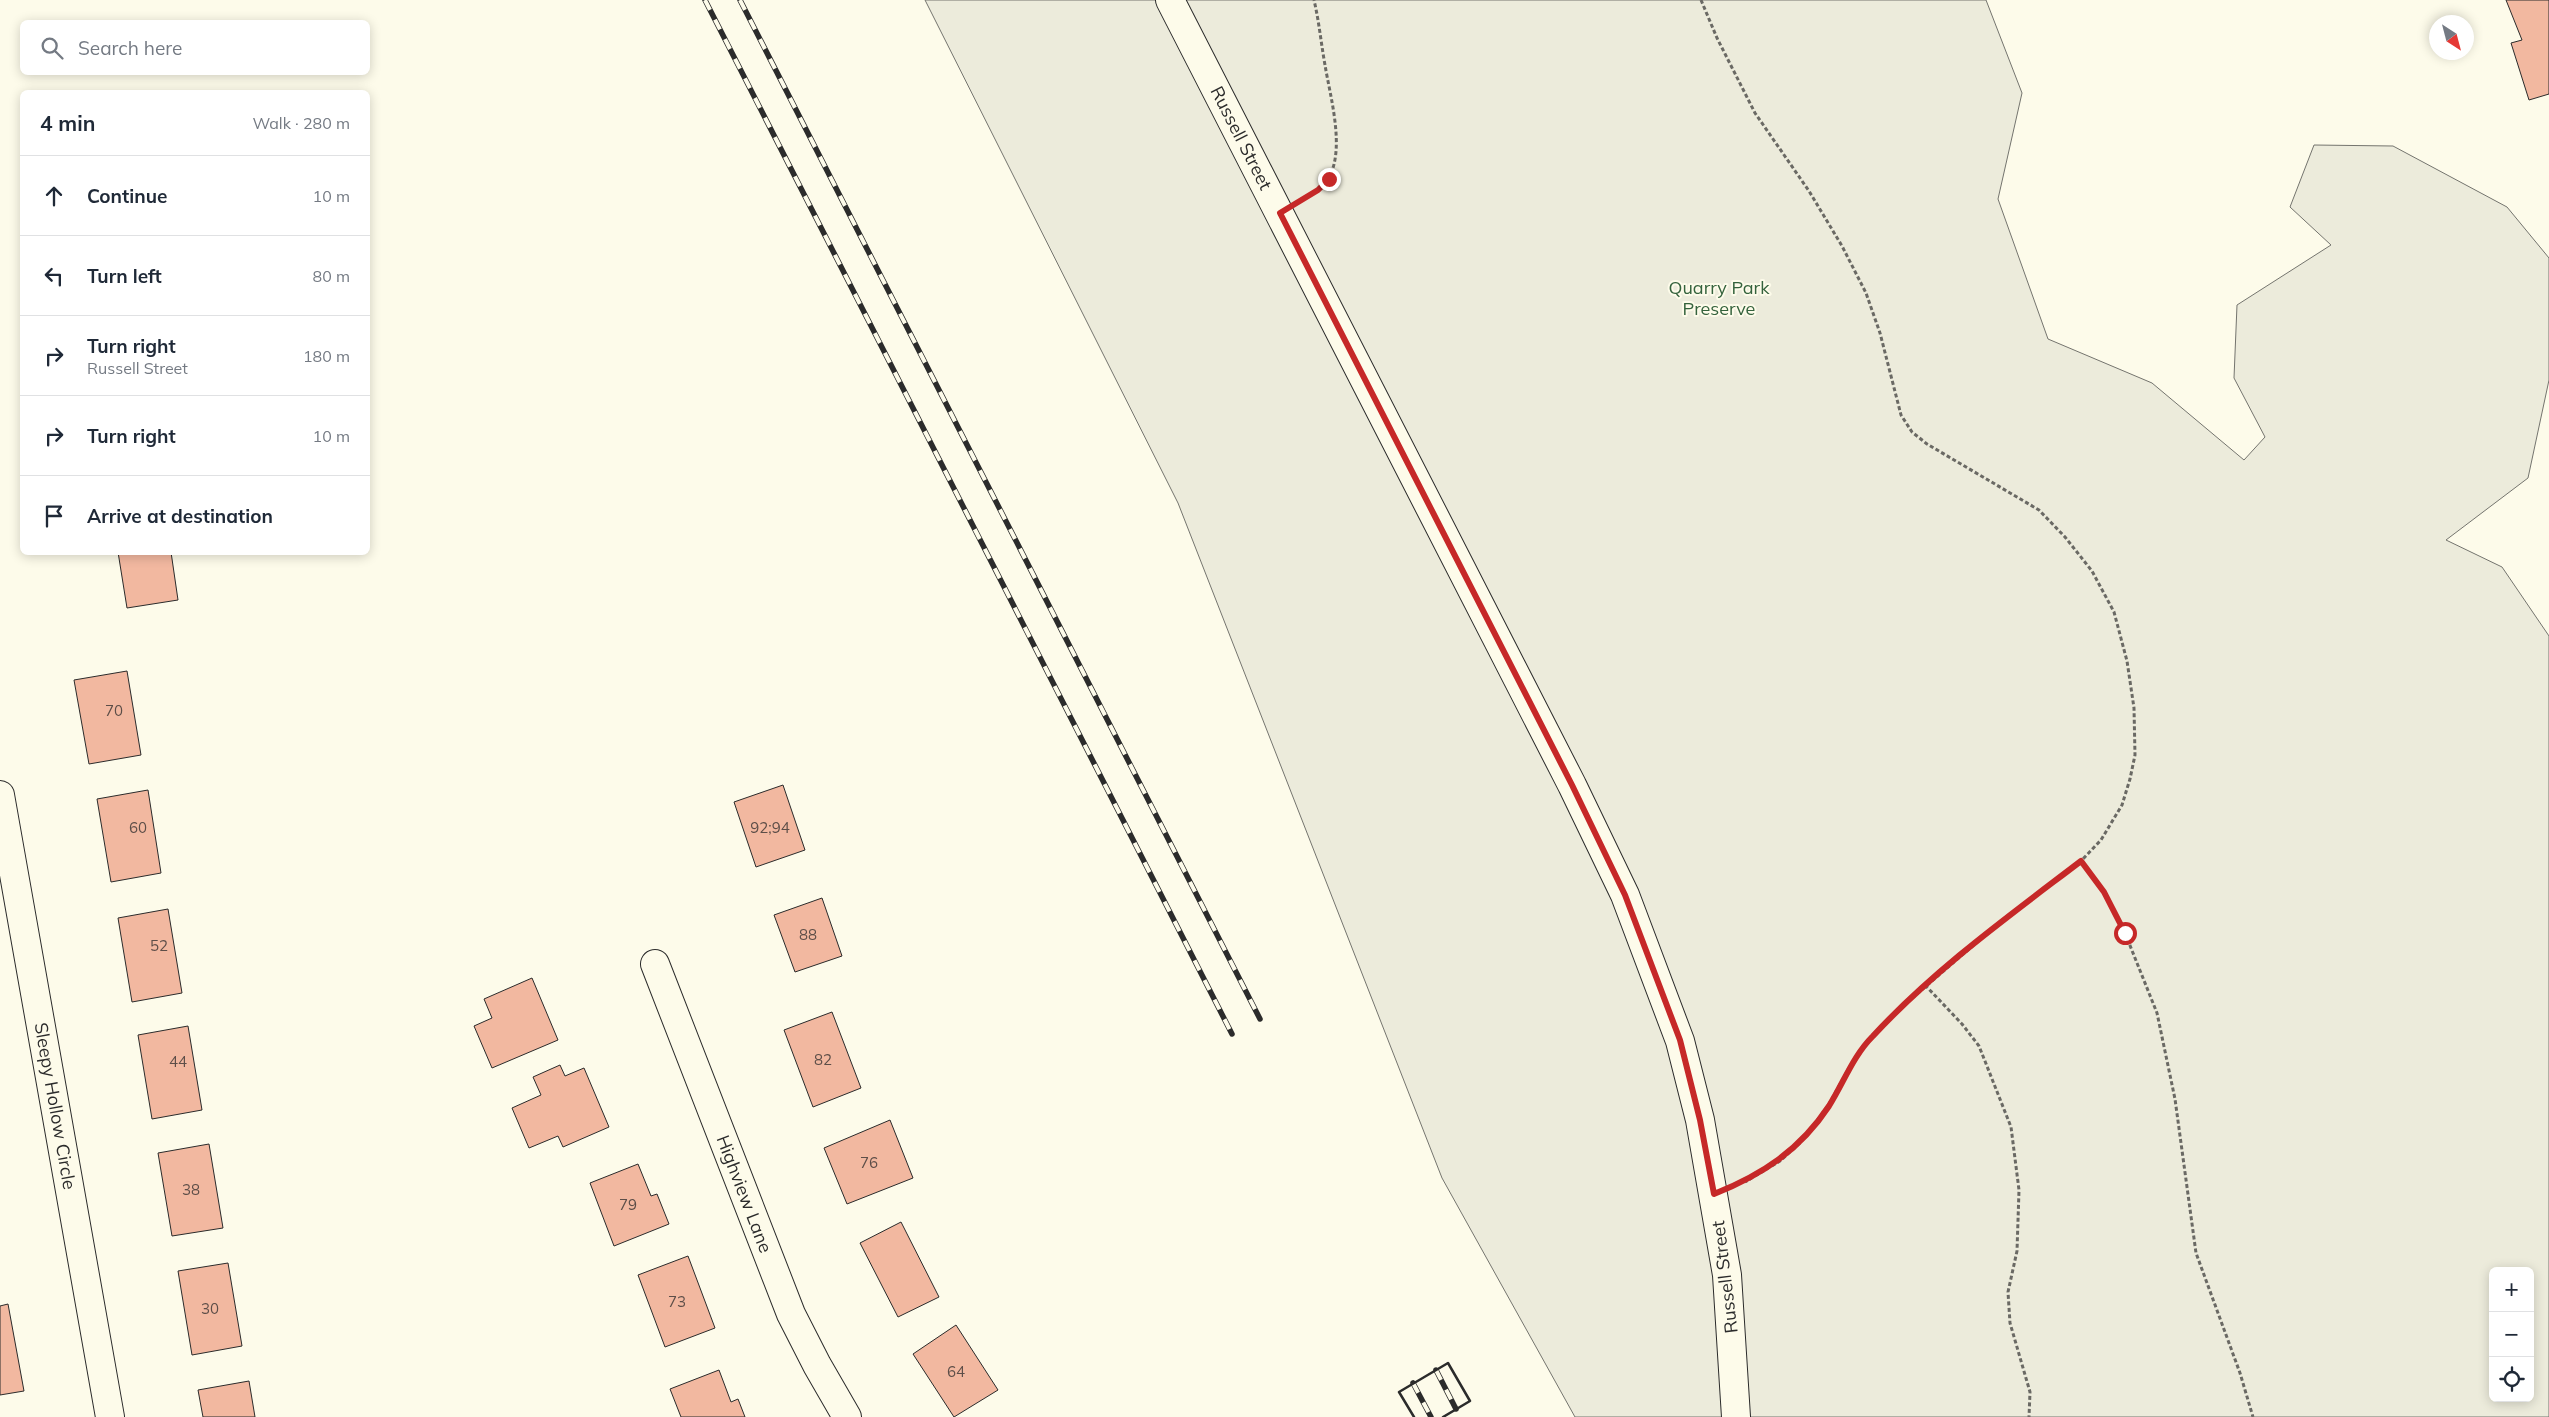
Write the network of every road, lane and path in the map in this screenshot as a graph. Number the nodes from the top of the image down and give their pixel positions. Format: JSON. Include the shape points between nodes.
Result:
{"nodes":[{"id":1,"x":1170,"y":0,"type":"edge"},
{"id":2,"x":1314,"y":0,"type":"edge"},
{"id":3,"x":1701,"y":0,"type":"edge"},
{"id":4,"x":1280,"y":213,"type":"junction"},
{"id":5,"x":0,"y":795,"type":"edge"},
{"id":6,"x":2081,"y":861,"type":"junction"},
{"id":7,"x":655,"y":964,"type":"dead end"},
{"id":8,"x":1925,"y":985,"type":"junction"},
{"id":9,"x":1714,"y":1194,"type":"junction"},
{"id":10,"x":110,"y":1417,"type":"edge"},
{"id":11,"x":846,"y":1417,"type":"edge"},
{"id":12,"x":1736,"y":1417,"type":"edge"},
{"id":13,"x":2029,"y":1417,"type":"edge"},
{"id":14,"x":2253,"y":1417,"type":"edge"}],
"edges":[{"from":1,"to":4,"type":"street","name":"Russell Street"},
{"from":2,"to":4,"type":"path","via":[[1333,105],[1335,161],[1329,179],[1318,190]]},
{"from":3,"to":6,"type":"path","via":[[1716,38],[1755,113],[1808,190],[1866,293],[1901,415],[1912,432],[2039,510],[2092,571],[2114,612],[2127,661],[2135,755],[2122,806],[2102,840]]},
{"from":4,"to":9,"type":"street","name":"Russell Street","via":[[1625,895],[1680,1040]]},
{"from":5,"to":10,"type":"street","name":"Sleepy Hollow Circle"},
{"from":6,"to":8,"type":"path","via":[[2005,918]]},
{"from":6,"to":14,"type":"path","via":[[2104,892],[2125,933],[2157,1013],[2175,1099],[2196,1253]]},
{"from":7,"to":11,"type":"street","name":"Highview Lane","via":[[792,1314]]},
{"from":8,"to":9,"type":"path","via":[[1871,1037],[1801,1142],[1768,1169]]},
{"from":8,"to":13,"type":"path","via":[[1979,1046],[2011,1127],[2019,1190],[2016,1251],[2008,1292],[2010,1323],[2030,1392]]},
{"from":9,"to":12,"type":"street","name":"Russell Street","via":[[1727,1274]]}]}
